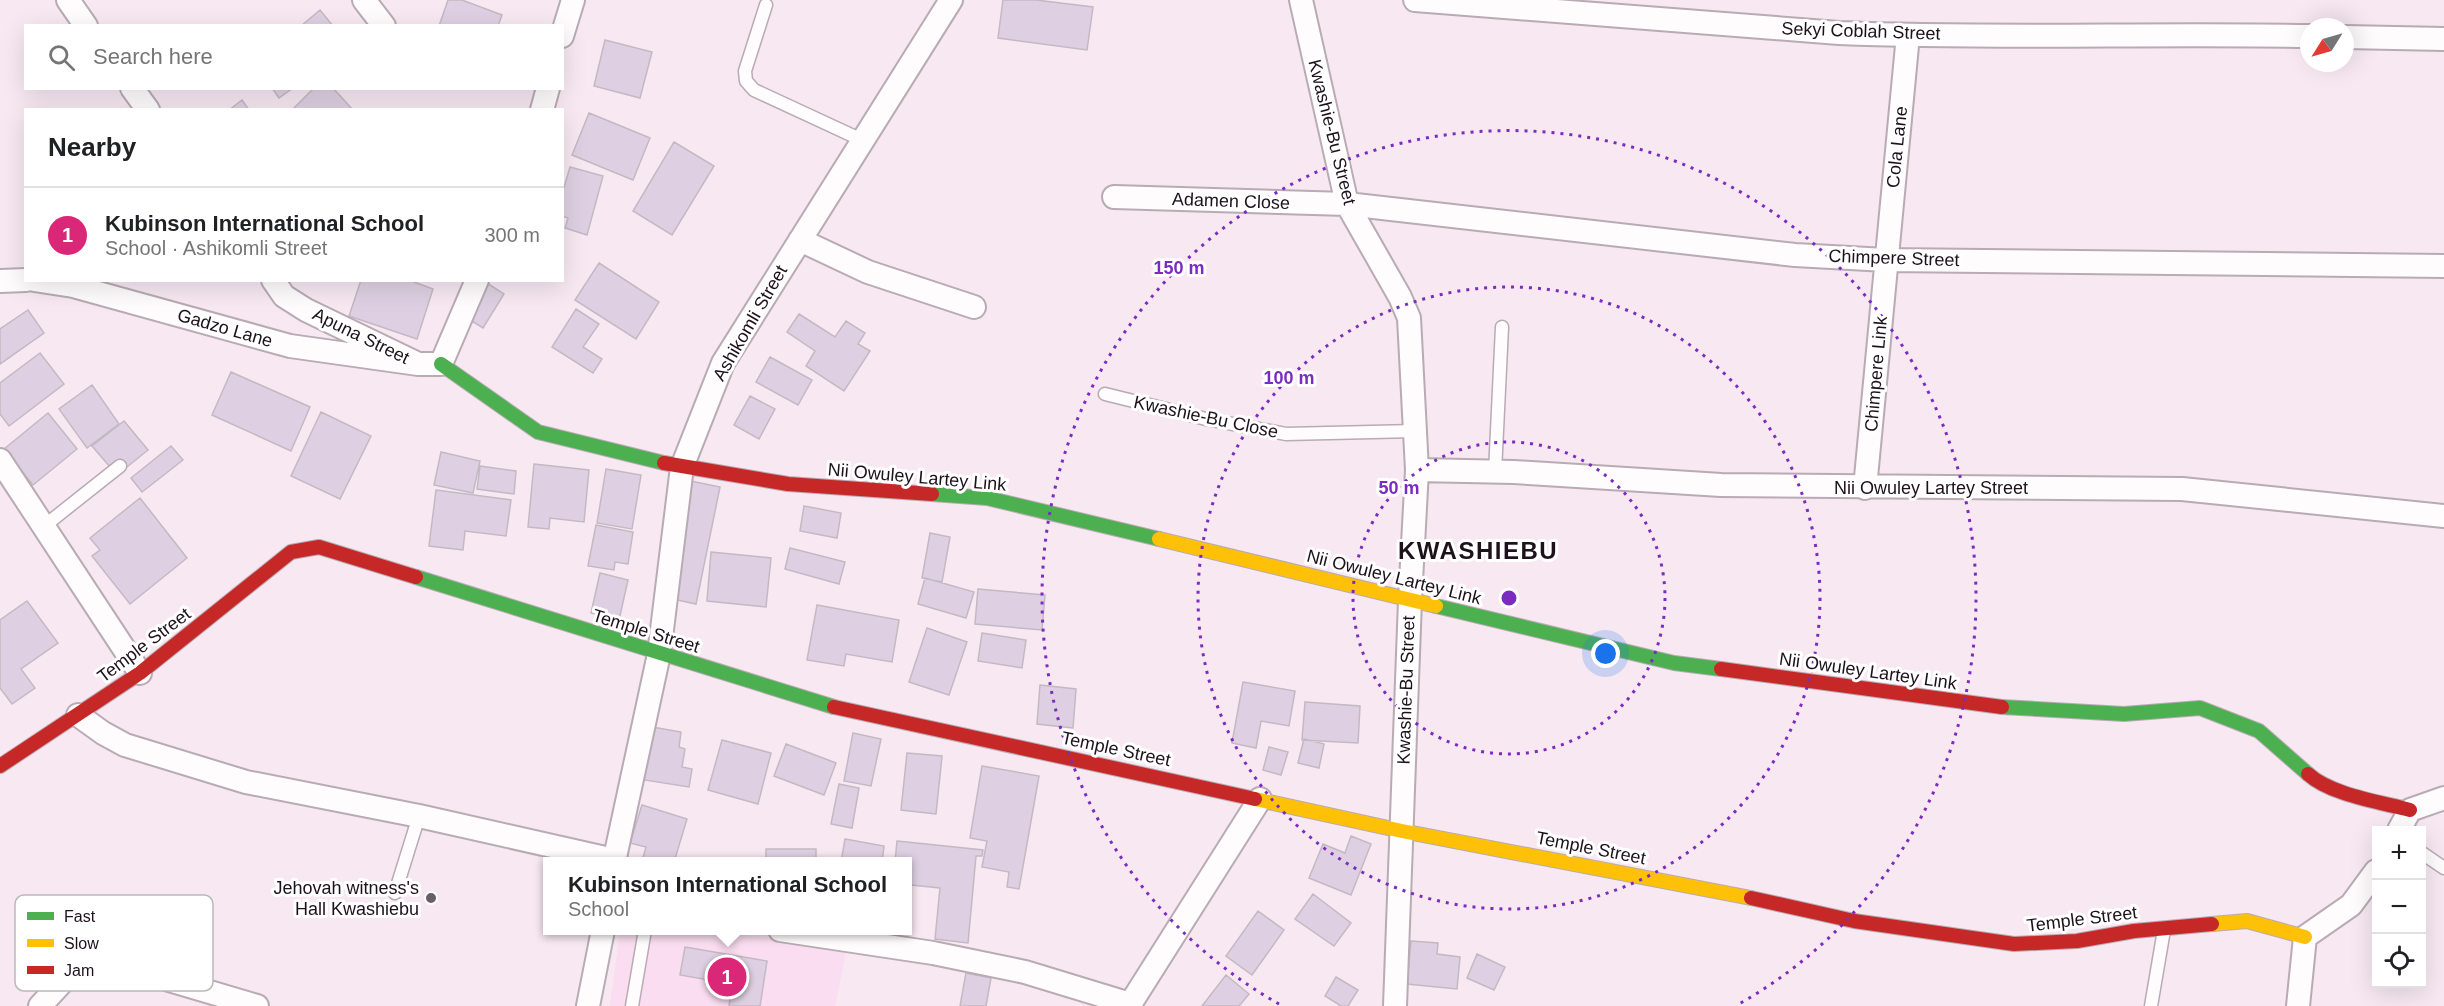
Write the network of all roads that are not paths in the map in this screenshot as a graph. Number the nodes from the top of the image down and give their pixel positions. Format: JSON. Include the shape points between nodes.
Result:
{"nodes":[{"id":1,"x":68,"y":0,"type":"edge"},
{"id":2,"x":364,"y":0,"type":"edge"},
{"id":3,"x":573,"y":0,"type":"edge"},
{"id":4,"x":951,"y":0,"type":"edge"},
{"id":5,"x":1301,"y":0,"type":"edge"},
{"id":6,"x":1415,"y":0,"type":"edge"},
{"id":7,"x":766,"y":4,"type":"dead end"},
{"id":8,"x":85,"y":24,"type":"edge"},
{"id":9,"x":382,"y":24,"type":"edge"},
{"id":10,"x":564,"y":29,"type":"edge"},
{"id":11,"x":1908,"y":35,"type":"junction"},
{"id":12,"x":2300,"y":36,"type":"edge"},
{"id":13,"x":2354,"y":37,"type":"edge"},
{"id":14,"x":2444,"y":39,"type":"edge"},
{"id":15,"x":133,"y":90,"type":"edge"},
{"id":16,"x":547,"y":90,"type":"edge"},
{"id":17,"x":147,"y":108,"type":"edge"},
{"id":18,"x":543,"y":108,"type":"edge"},
{"id":19,"x":862,"y":140,"type":"junction"},
{"id":20,"x":1114,"y":197,"type":"dead end"},
{"id":21,"x":1347,"y":204,"type":"junction"},
{"id":22,"x":800,"y":240,"type":"junction"},
{"id":23,"x":1886,"y":260,"type":"junction"},
{"id":24,"x":2444,"y":266,"type":"edge"},
{"id":25,"x":24,"y":280,"type":"edge"},
{"id":26,"x":0,"y":281,"type":"edge"},
{"id":27,"x":47,"y":282,"type":"edge"},
{"id":28,"x":274,"y":282,"type":"edge"},
{"id":29,"x":476,"y":282,"type":"edge"},
{"id":30,"x":974,"y":307,"type":"dead end"},
{"id":31,"x":1502,"y":327,"type":"dead end"},
{"id":32,"x":430,"y":364,"type":"junction"},
{"id":33,"x":1105,"y":394,"type":"dead end"},
{"id":34,"x":1415,"y":431,"type":"junction"},
{"id":35,"x":0,"y":460,"type":"edge"},
{"id":36,"x":120,"y":466,"type":"dead end"},
{"id":37,"x":682,"y":467,"type":"junction"},
{"id":38,"x":1417,"y":470,"type":"junction"},
{"id":39,"x":1495,"y":472,"type":"junction"},
{"id":40,"x":1865,"y":488,"type":"junction"},
{"id":41,"x":2444,"y":516,"type":"edge"},
{"id":42,"x":43,"y":527,"type":"junction"},
{"id":43,"x":1410,"y":600,"type":"junction"},
{"id":44,"x":659,"y":654,"type":"junction"},
{"id":45,"x":140,"y":673,"type":"junction"},
{"id":46,"x":78,"y":715,"type":"junction"},
{"id":47,"x":0,"y":766,"type":"edge"},
{"id":48,"x":2444,"y":798,"type":"edge"},
{"id":49,"x":1260,"y":799,"type":"junction"},
{"id":50,"x":2410,"y":810,"type":"junction"},
{"id":51,"x":419,"y":816,"type":"junction"},
{"id":52,"x":2402,"y":826,"type":"edge"},
{"id":53,"x":1402,"y":831,"type":"junction"},
{"id":54,"x":2426,"y":856,"type":"edge"},
{"id":55,"x":597,"y":857,"type":"edge"},
{"id":56,"x":615,"y":857,"type":"edge"},
{"id":57,"x":2444,"y":868,"type":"edge"},
{"id":58,"x":2372,"y":876,"type":"edge"},
{"id":59,"x":396,"y":894,"type":"dead end"},
{"id":60,"x":2165,"y":928,"type":"junction"},
{"id":61,"x":602,"y":935,"type":"edge"},
{"id":62,"x":644,"y":935,"type":"edge"},
{"id":63,"x":812,"y":935,"type":"edge"},
{"id":64,"x":2305,"y":937,"type":"junction"},
{"id":65,"x":54,"y":991,"type":"edge"},
{"id":66,"x":206,"y":991,"type":"edge"},
{"id":67,"x":1392,"y":1002,"type":"edge"},
{"id":68,"x":1129,"y":1005,"type":"edge"},
{"id":69,"x":40,"y":1006,"type":"edge"},
{"id":70,"x":257,"y":1006,"type":"edge"},
{"id":71,"x":588,"y":1006,"type":"edge"},
{"id":72,"x":632,"y":1006,"type":"edge"},
{"id":73,"x":2151,"y":1006,"type":"edge"},
{"id":74,"x":2298,"y":1006,"type":"edge"}],
"edges":[{"from":1,"to":8,"type":"street"},
{"from":2,"to":9,"type":"street"},
{"from":3,"to":10,"type":"street"},
{"from":4,"to":19,"type":"street","name":"Ashikomli Street"},
{"from":5,"to":21,"type":"street","name":"Kwashie-Bu Street"},
{"from":6,"to":11,"type":"street","name":"Sekyi Coblah Street"},
{"from":7,"to":19,"type":"lane","via":[[745,71],[746,81],[754,90]]},
{"from":11,"to":12,"type":"street","name":"Sekyi Coblah Street"},
{"from":11,"to":23,"type":"street","name":"Cola Lane"},
{"from":13,"to":14,"type":"street"},
{"from":15,"to":17,"type":"street"},
{"from":16,"to":18,"type":"street"},
{"from":19,"to":22,"type":"street","name":"Ashikomli Street"},
{"from":20,"to":21,"type":"street","name":"Adamen Close"},
{"from":21,"to":23,"type":"street","name":"Chimpere Street","via":[[1795,255]]},
{"from":21,"to":34,"type":"street","name":"Kwashie-Bu Street","via":[[1408,318]]},
{"from":22,"to":30,"type":"street","via":[[868,272]]},
{"from":22,"to":37,"type":"street","name":"Ashikomli Street","via":[[723,363]]},
{"from":23,"to":24,"type":"street","name":"Chimpere Street"},
{"from":23,"to":40,"type":"street","name":"Chimpere Link"},
{"from":25,"to":26,"type":"street"},
{"from":27,"to":32,"type":"street","name":"Gadzo Lane","via":[[290,346]]},
{"from":28,"to":32,"type":"street","name":"Apuna Street","via":[[285,296],[306,310]]},
{"from":29,"to":32,"type":"street"},
{"from":31,"to":39,"type":"lane"},
{"from":32,"to":37,"type":"street","name":"Nii Owuley Lartey Link","via":[[538,432]]},
{"from":33,"to":34,"type":"lane","name":"Kwashie-Bu Close","via":[[1286,434]]},
{"from":34,"to":38,"type":"street","name":"Kwashie-Bu Street"},
{"from":35,"to":42,"type":"street"},
{"from":36,"to":42,"type":"lane"},
{"from":37,"to":43,"type":"street","name":"Nii Owuley Lartey Link","via":[[788,484],[987,498]]},
{"from":37,"to":44,"type":"street","name":"Ashikomli Street"},
{"from":38,"to":39,"type":"street","name":"Nii Owuley Lartey Street"},
{"from":38,"to":43,"type":"street","name":"Kwashie-Bu Street"},
{"from":39,"to":40,"type":"street","name":"Nii Owuley Lartey Street","via":[[1721,485]]},
{"from":40,"to":41,"type":"street","name":"Nii Owuley Lartey Street","via":[[2182,489]]},
{"from":42,"to":45,"type":"street"},
{"from":43,"to":50,"type":"street","name":"Nii Owuley Lartey Link","via":[[1674,663],[1988,706],[2124,714],[2200,708],[2259,731],[2314,780],[2355,796]]},
{"from":43,"to":53,"type":"street","name":"Kwashie-Bu Street"},
{"from":44,"to":45,"type":"street","name":"Temple Street","via":[[319,547],[291,552]]},
{"from":44,"to":49,"type":"street","name":"Temple Street","via":[[816,703]]},
{"from":44,"to":56,"type":"street","name":"Ashikomli Street"},
{"from":45,"to":46,"type":"street","name":"Temple Street"},
{"from":46,"to":47,"type":"street","name":"Temple Street"},
{"from":46,"to":51,"type":"street","via":[[125,745],[246,782]]},
{"from":48,"to":50,"type":"street"},
{"from":49,"to":53,"type":"street","name":"Temple Street"},
{"from":49,"to":68,"type":"street"},
{"from":50,"to":52,"type":"street"},
{"from":51,"to":55,"type":"street"},
{"from":51,"to":59,"type":"lane"},
{"from":53,"to":60,"type":"street","name":"Temple Street","via":[[1725,892],[1854,921],[2014,945],[2077,941]]},
{"from":53,"to":67,"type":"street","name":"Kwashie-Bu Street","via":[[1400,931]]},
{"from":54,"to":57,"type":"lane"},
{"from":58,"to":64,"type":"street","via":[[2351,905]]},
{"from":60,"to":64,"type":"street","name":"Temple Street","via":[[2247,921]]},
{"from":60,"to":73,"type":"lane"},
{"from":61,"to":71,"type":"street"},
{"from":62,"to":72,"type":"lane"},
{"from":63,"to":68,"type":"street","via":[[1025,972]]},
{"from":64,"to":74,"type":"street"},
{"from":65,"to":69,"type":"street"},
{"from":66,"to":70,"type":"street"}]}
